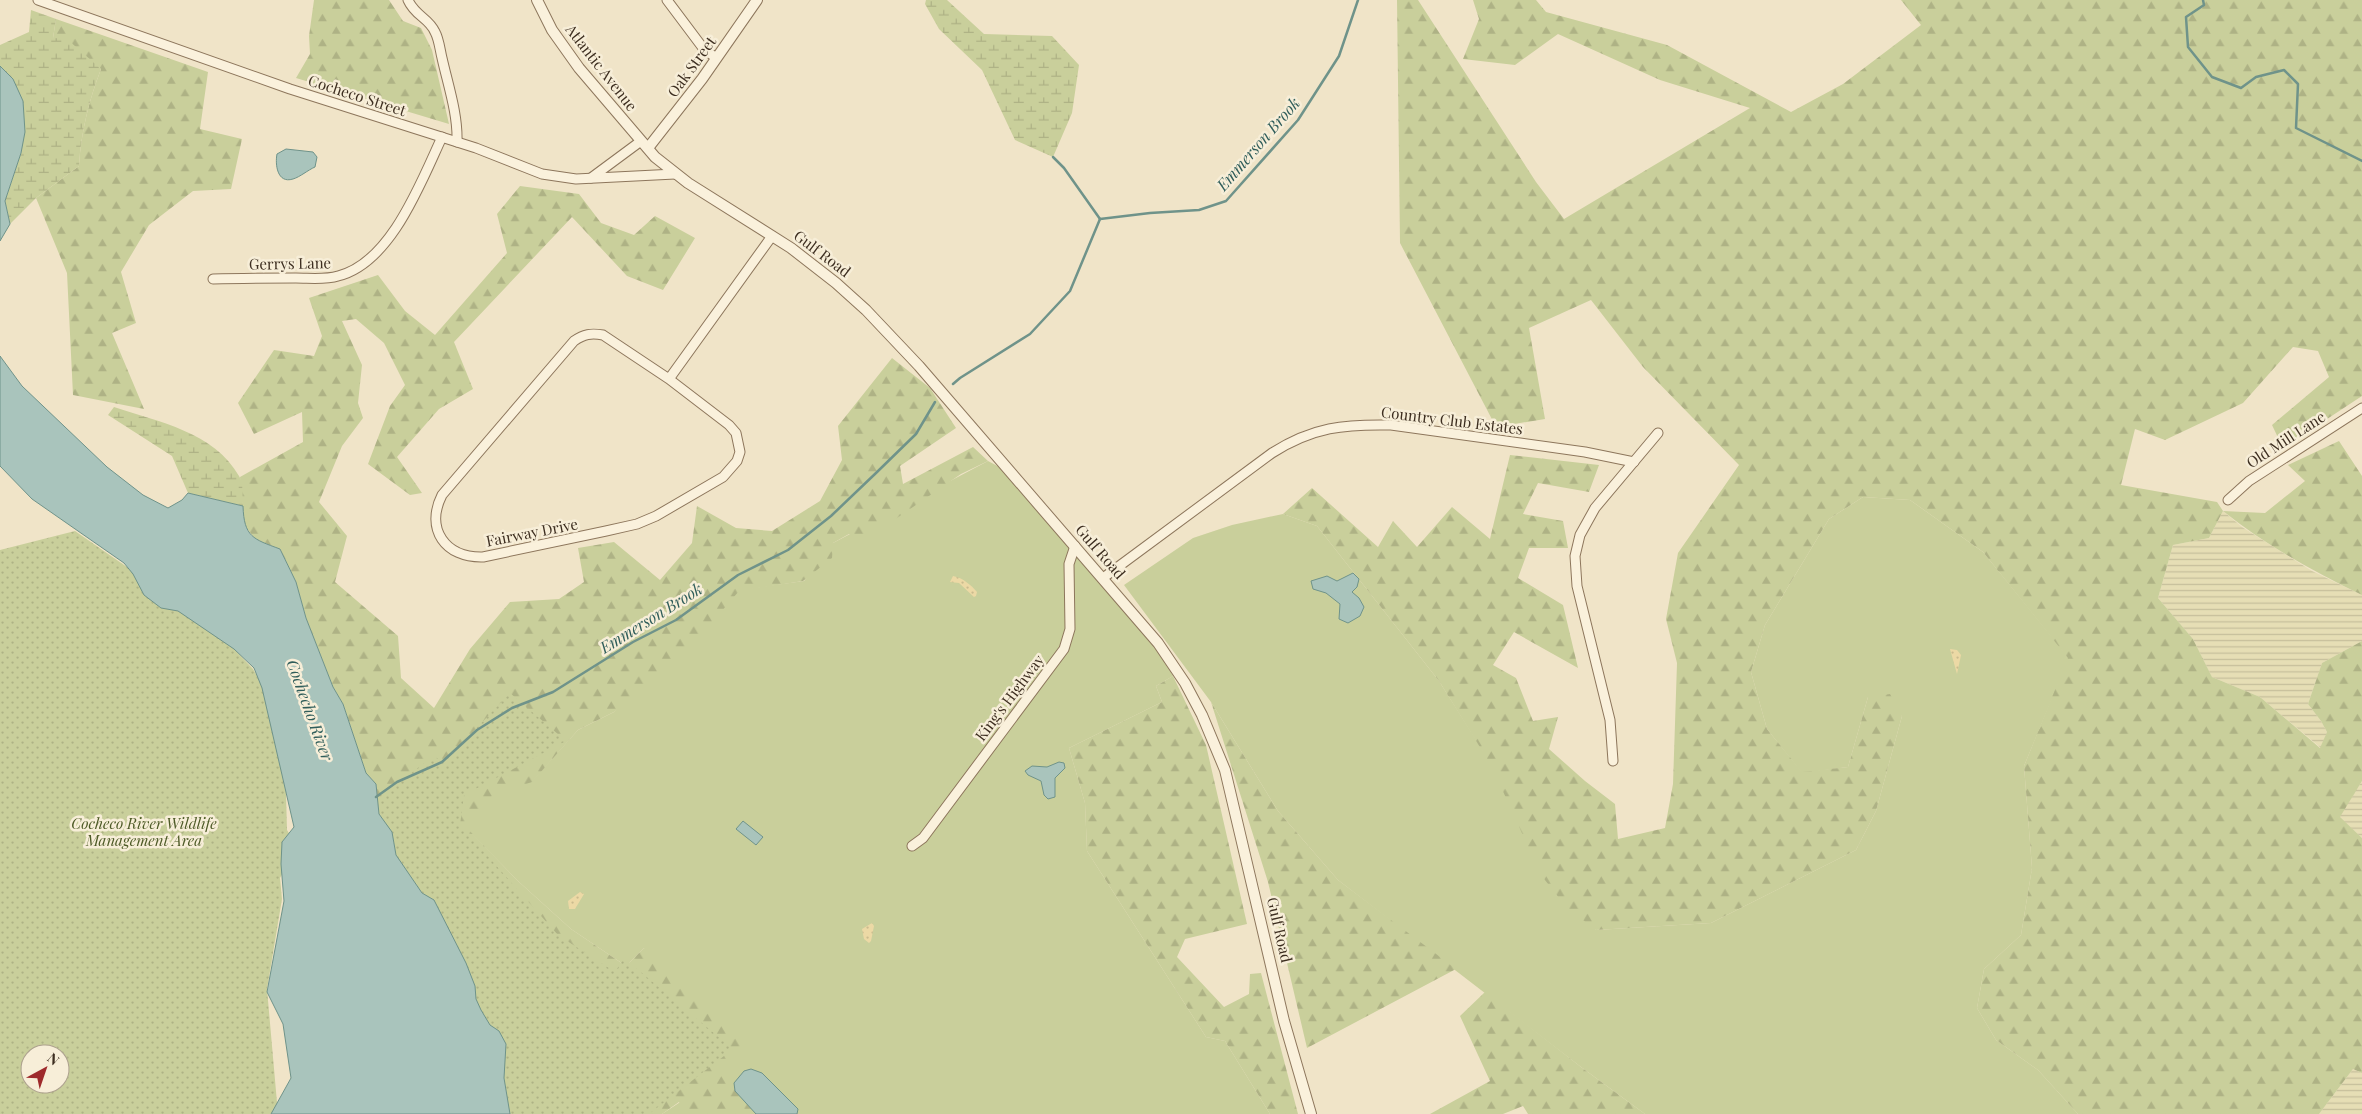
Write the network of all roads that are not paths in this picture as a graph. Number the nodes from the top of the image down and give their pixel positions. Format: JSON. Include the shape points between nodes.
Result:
{"nodes":[{"id":1,"x":38,"y":0,"type":"edge"},
{"id":2,"x":408,"y":0,"type":"edge"},
{"id":3,"x":538,"y":0,"type":"edge"},
{"id":4,"x":667,"y":0,"type":"edge"},
{"id":5,"x":756,"y":0,"type":"edge"},
{"id":6,"x":716,"y":58,"type":"junction"},
{"id":7,"x":442,"y":137,"type":"junction"},
{"id":8,"x":456,"y":142,"type":"junction"},
{"id":9,"x":646,"y":146,"type":"junction"},
{"id":10,"x":674,"y":174,"type":"junction"},
{"id":11,"x":591,"y":178,"type":"junction"},
{"id":12,"x":772,"y":236,"type":"junction"},
{"id":13,"x":213,"y":279,"type":"dead end"},
{"id":14,"x":669,"y":379,"type":"junction"},
{"id":15,"x":2362,"y":408,"type":"edge"},
{"id":16,"x":1658,"y":433,"type":"dead end"},
{"id":17,"x":1634,"y":462,"type":"junction"},
{"id":18,"x":2228,"y":500,"type":"dead end"},
{"id":19,"x":1075,"y":546,"type":"junction"},
{"id":20,"x":1103,"y":578,"type":"junction"},
{"id":21,"x":1613,"y":761,"type":"dead end"},
{"id":22,"x":912,"y":846,"type":"dead end"},
{"id":23,"x":1311,"y":1114,"type":"edge"}],
"edges":[{"from":1,"to":7,"type":"street","name":"Cocheco Street","via":[[290,89]]},
{"from":2,"to":8,"type":"street","via":[[412,10],[428,21],[436,32],[452,98]]},
{"from":3,"to":9,"type":"street","name":"Atlantic Avenue","via":[[567,52]]},
{"from":4,"to":6,"type":"street","via":[[702,48]]},
{"from":5,"to":6,"type":"street","name":"Oak Street"},
{"from":6,"to":9,"type":"street","name":"Oak Street"},
{"from":7,"to":8,"type":"street","name":"Cocheco Street"},
{"from":7,"to":13,"type":"street","name":"Gerrys Lane","via":[[400,223],[371,256],[349,273],[336,277]]},
{"from":8,"to":11,"type":"street","name":"Cocheco Street","via":[[542,174],[559,178]]},
{"from":9,"to":10,"type":"street","name":"Gulf Road"},
{"from":9,"to":11,"type":"street"},
{"from":10,"to":11,"type":"street","name":"Cocheco Street"},
{"from":10,"to":12,"type":"street","name":"Gulf Road"},
{"from":12,"to":14,"type":"street"},
{"from":12,"to":19,"type":"street","name":"Gulf Road","via":[[836,282],[866,310],[919,366]]},
{"from":14,"to":14,"type":"street","name":"Fairway Drive","via":[[736,433],[740,452],[734,466],[723,477],[656,516],[622,528],[482,557],[463,555],[446,545],[435,516],[442,495],[574,341],[587,334],[603,335]]},
{"from":15,"to":18,"type":"street","name":"Old Mill Lane","via":[[2249,481]]},
{"from":16,"to":17,"type":"street"},
{"from":17,"to":20,"type":"street","name":"Country Club Estates","via":[[1399,426],[1361,424],[1320,430],[1295,439],[1272,453]]},
{"from":17,"to":21,"type":"street","via":[[1590,516],[1580,535],[1575,561],[1577,586],[1609,715]]},
{"from":19,"to":20,"type":"street","name":"Gulf Road"},
{"from":19,"to":22,"type":"street","name":"King's Highway","via":[[1069,564],[1070,629],[1064,649],[923,838]]},
{"from":20,"to":23,"type":"street","name":"Gulf Road","via":[[1149,630],[1171,661],[1215,742],[1234,804],[1284,1021]]}]}
